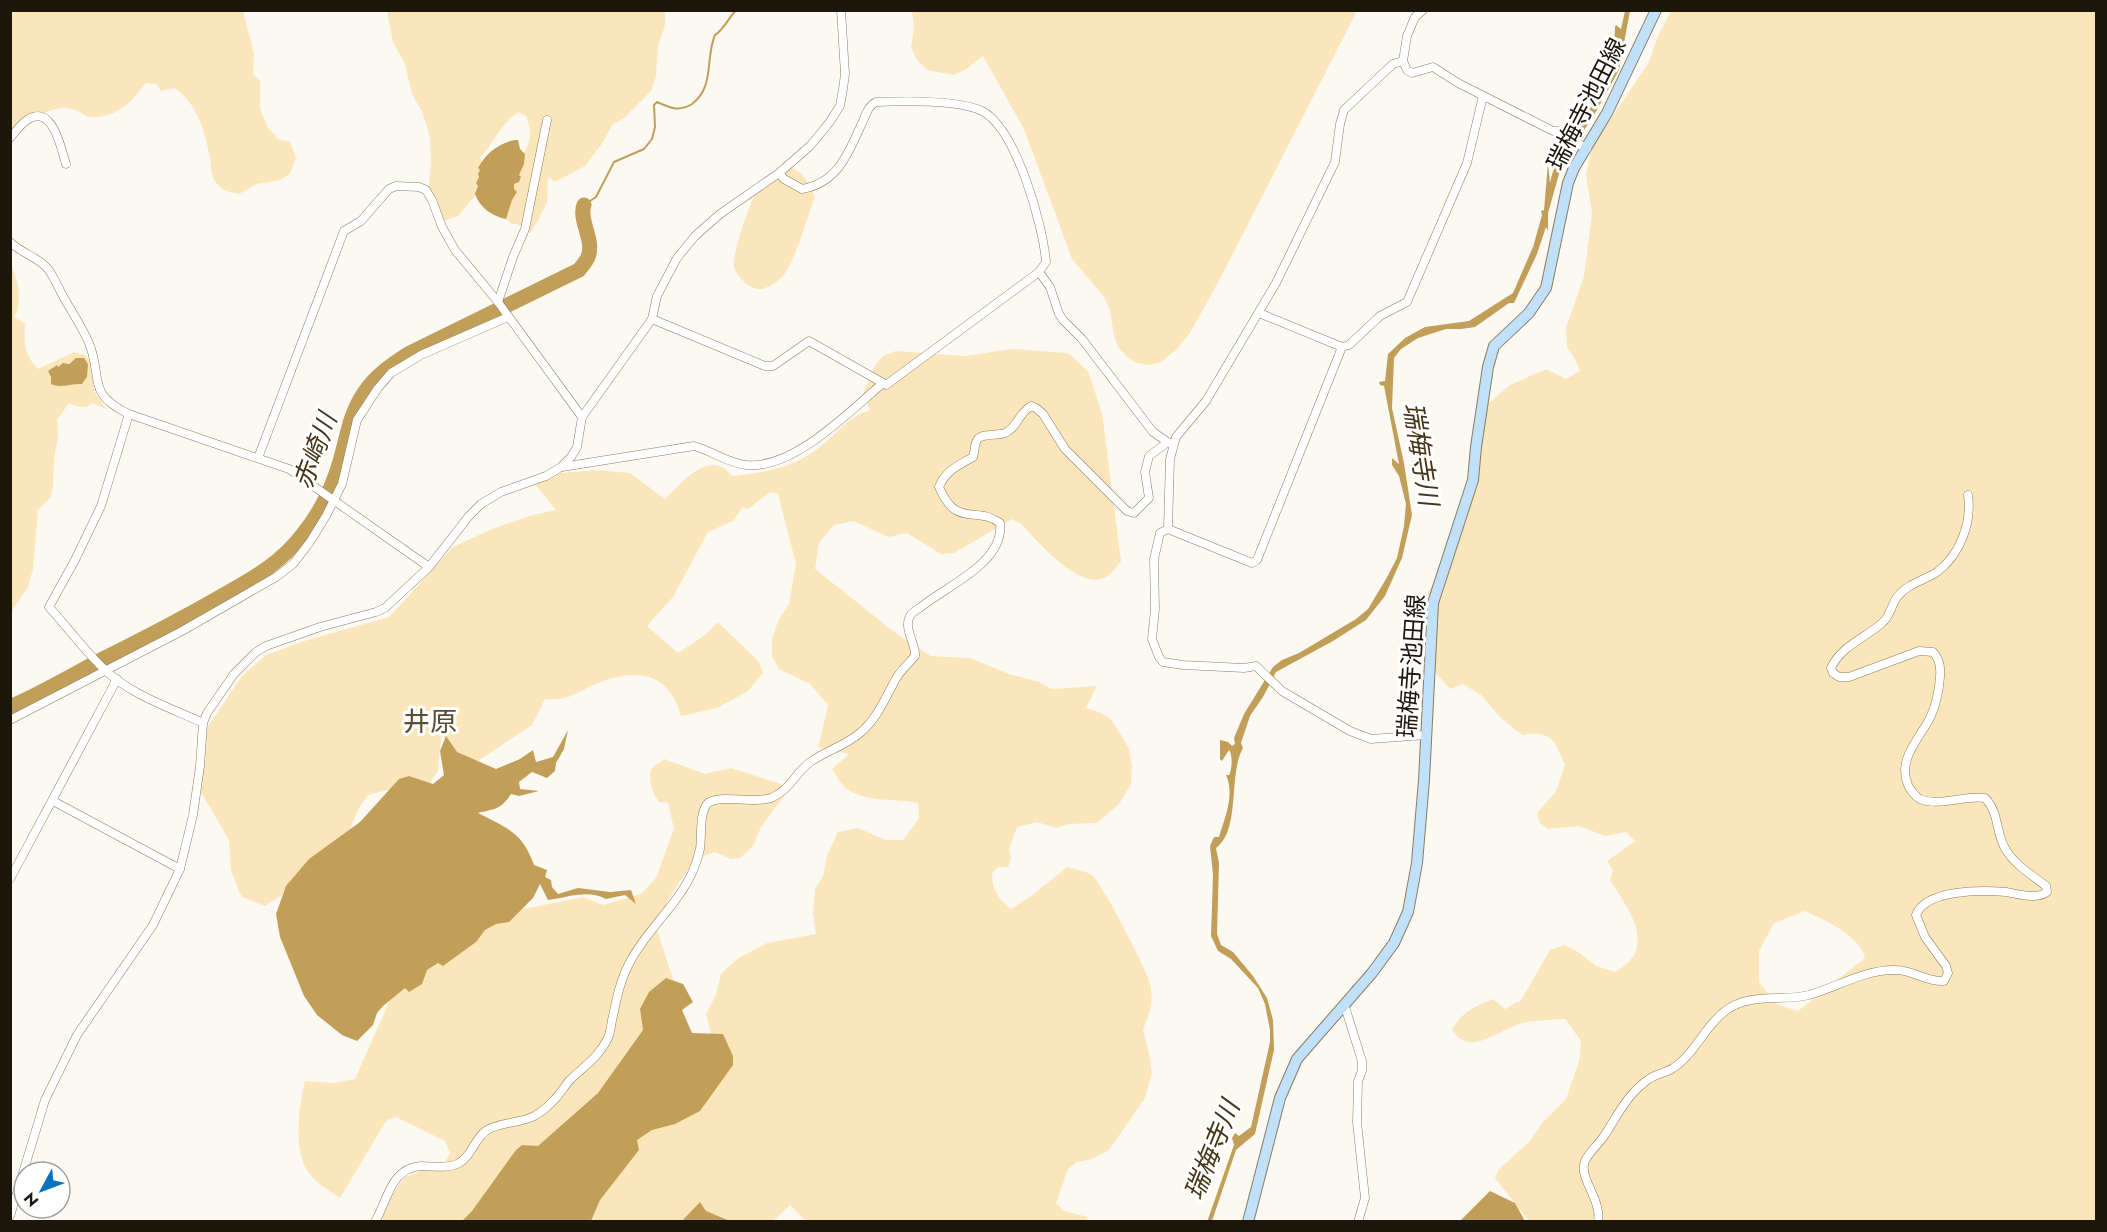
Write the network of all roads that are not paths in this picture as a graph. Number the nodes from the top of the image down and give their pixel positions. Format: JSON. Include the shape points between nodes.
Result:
{"nodes":[{"id":1,"x":842,"y":10,"type":"edge"},
{"id":2,"x":1423,"y":10,"type":"edge"},
{"id":3,"x":1656,"y":10,"type":"edge"},
{"id":4,"x":1403,"y":61,"type":"junction"},
{"id":5,"x":1483,"y":96,"type":"junction"},
{"id":6,"x":547,"y":120,"type":"dead end"},
{"id":7,"x":10,"y":138,"type":"edge"},
{"id":8,"x":1587,"y":149,"type":"junction"},
{"id":9,"x":66,"y":164,"type":"dead end"},
{"id":10,"x":779,"y":173,"type":"junction"},
{"id":11,"x":10,"y":242,"type":"edge"},
{"id":12,"x":1039,"y":272,"type":"junction"},
{"id":13,"x":498,"y":302,"type":"junction"},
{"id":14,"x":1259,"y":313,"type":"junction"},
{"id":15,"x":508,"y":316,"type":"junction"},
{"id":16,"x":652,"y":319,"type":"junction"},
{"id":17,"x":1342,"y":347,"type":"junction"},
{"id":18,"x":883,"y":383,"type":"junction"},
{"id":19,"x":129,"y":414,"type":"junction"},
{"id":20,"x":582,"y":417,"type":"junction"},
{"id":21,"x":1171,"y":443,"type":"junction"},
{"id":22,"x":258,"y":458,"type":"junction"},
{"id":23,"x":561,"y":467,"type":"junction"},
{"id":24,"x":1968,"y":495,"type":"dead end"},
{"id":25,"x":333,"y":501,"type":"junction"},
{"id":26,"x":1168,"y":529,"type":"junction"},
{"id":27,"x":429,"y":567,"type":"junction"},
{"id":28,"x":105,"y":670,"type":"junction"},
{"id":29,"x":117,"y":679,"type":"junction"},
{"id":30,"x":10,"y":720,"type":"edge"},
{"id":31,"x":203,"y":723,"type":"junction"},
{"id":32,"x":1426,"y":735,"type":"junction"},
{"id":33,"x":53,"y":801,"type":"junction"},
{"id":34,"x":180,"y":869,"type":"junction"},
{"id":35,"x":10,"y":879,"type":"edge"},
{"id":36,"x":1343,"y":1007,"type":"junction"},
{"id":37,"x":10,"y":1216,"type":"edge"},
{"id":38,"x":375,"y":1221,"type":"edge"},
{"id":39,"x":1248,"y":1221,"type":"edge"},
{"id":40,"x":1358,"y":1221,"type":"edge"},
{"id":41,"x":1598,"y":1221,"type":"edge"}],
"edges":[{"from":1,"to":10,"type":"street","via":[[845,74],[840,106],[810,146]]},
{"from":2,"to":4,"type":"street","via":[[1410,26]]},
{"from":3,"to":8,"type":"main road","name":"瑞梅寺池田線"},
{"from":4,"to":5,"type":"street","via":[[1412,73],[1433,66]]},
{"from":4,"to":14,"type":"street","via":[[1393,64],[1344,110],[1335,162]]},
{"from":5,"to":8,"type":"street"},
{"from":5,"to":17,"type":"street","via":[[1467,163],[1407,303],[1380,316]]},
{"from":6,"to":13,"type":"street","via":[[525,229]]},
{"from":7,"to":9,"type":"street","via":[[27,119],[46,119],[58,136]]},
{"from":8,"to":32,"type":"main road","name":"瑞梅寺池田線","via":[[1568,183],[1546,288],[1529,314],[1494,345],[1473,480],[1433,603]]},
{"from":10,"to":12,"type":"street","via":[[802,189],[830,178],[847,156],[868,109],[876,102],[935,103],[975,109],[1000,128],[1019,164],[1042,236],[1046,262]]},
{"from":10,"to":16,"type":"street","via":[[720,214],[696,236],[677,258],[657,296]]},
{"from":11,"to":19,"type":"street","via":[[49,270],[88,342],[104,398]]},
{"from":12,"to":18,"type":"street","via":[[886,385]]},
{"from":12,"to":21,"type":"street","via":[[1050,287],[1063,320],[1153,432]]},
{"from":13,"to":15,"type":"street"},
{"from":13,"to":22,"type":"street","via":[[454,250],[426,190],[396,186],[389,189],[361,221],[344,231]]},
{"from":14,"to":17,"type":"street"},
{"from":14,"to":21,"type":"street","via":[[1206,401]]},
{"from":15,"to":20,"type":"street"},
{"from":15,"to":25,"type":"street","via":[[421,355],[391,373],[357,420],[342,484]]},
{"from":16,"to":18,"type":"street","via":[[765,366],[773,366],[809,341]]},
{"from":16,"to":20,"type":"street"},
{"from":17,"to":26,"type":"street","via":[[1257,560],[1252,563]]},
{"from":18,"to":23,"type":"street","via":[[811,442],[786,458],[763,465],[726,460],[694,446]]},
{"from":19,"to":22,"type":"street"},
{"from":19,"to":28,"type":"street","via":[[102,506],[49,607]]},
{"from":20,"to":23,"type":"street","via":[[577,447]]},
{"from":21,"to":26,"type":"street"},
{"from":21,"to":38,"type":"street","via":[[1149,456],[1145,472],[1149,498],[1134,513],[1127,511],[1065,449],[1036,408],[1031,406],[1022,412],[1008,432],[976,440],[973,457],[951,470],[939,488],[945,502],[957,511],[993,519],[1000,524],[1001,533],[985,560],[969,575],[910,615],[915,656],[898,675],[871,722],[843,746],[810,762],[772,798],[732,798],[706,805],[692,873],[620,982],[608,1036],[599,1053],[540,1114],[483,1132],[457,1164],[419,1166],[398,1174]]},
{"from":22,"to":25,"type":"street","via":[[289,469]]},
{"from":23,"to":27,"type":"street","via":[[481,504]]},
{"from":24,"to":41,"type":"street","via":[[1966,529],[1950,559],[1938,571],[1905,589],[1881,625],[1840,652],[1831,668],[1839,677],[1849,677],[1919,651],[1933,652],[1938,657],[1938,694],[1907,759],[1904,774],[1909,788],[1920,799],[1985,798],[1994,807],[2006,850],[2046,886],[2047,892],[2036,896],[1969,892],[1950,894],[1923,905],[1916,915],[1925,937],[1946,966],[1944,981],[1896,970],[1876,972],[1807,995],[1755,999],[1725,1011],[1674,1068],[1651,1077],[1636,1089],[1585,1161]]},
{"from":25,"to":27,"type":"street"},
{"from":25,"to":28,"type":"street","via":[[310,542],[293,564],[276,577]]},
{"from":26,"to":32,"type":"street","via":[[1160,533],[1154,559],[1152,639],[1163,662],[1256,666],[1277,687],[1332,722],[1371,739]]},
{"from":27,"to":31,"type":"street","via":[[385,608],[320,627],[256,652],[234,674]]},
{"from":28,"to":29,"type":"street"},
{"from":28,"to":30,"type":"street"},
{"from":29,"to":31,"type":"street"},
{"from":29,"to":33,"type":"street"},
{"from":31,"to":34,"type":"street","via":[[193,815]]},
{"from":32,"to":36,"type":"main road","name":"瑞梅寺池田線","via":[[1417,863],[1408,912],[1394,943]]},
{"from":33,"to":34,"type":"street"},
{"from":33,"to":35,"type":"street"},
{"from":34,"to":37,"type":"street","via":[[153,925],[77,1035],[49,1090]]},
{"from":36,"to":39,"type":"main road","name":"瑞梅寺池田線","via":[[1297,1059],[1280,1098]]},
{"from":36,"to":40,"type":"street","via":[[1362,1061],[1357,1122],[1365,1198]]}]}
